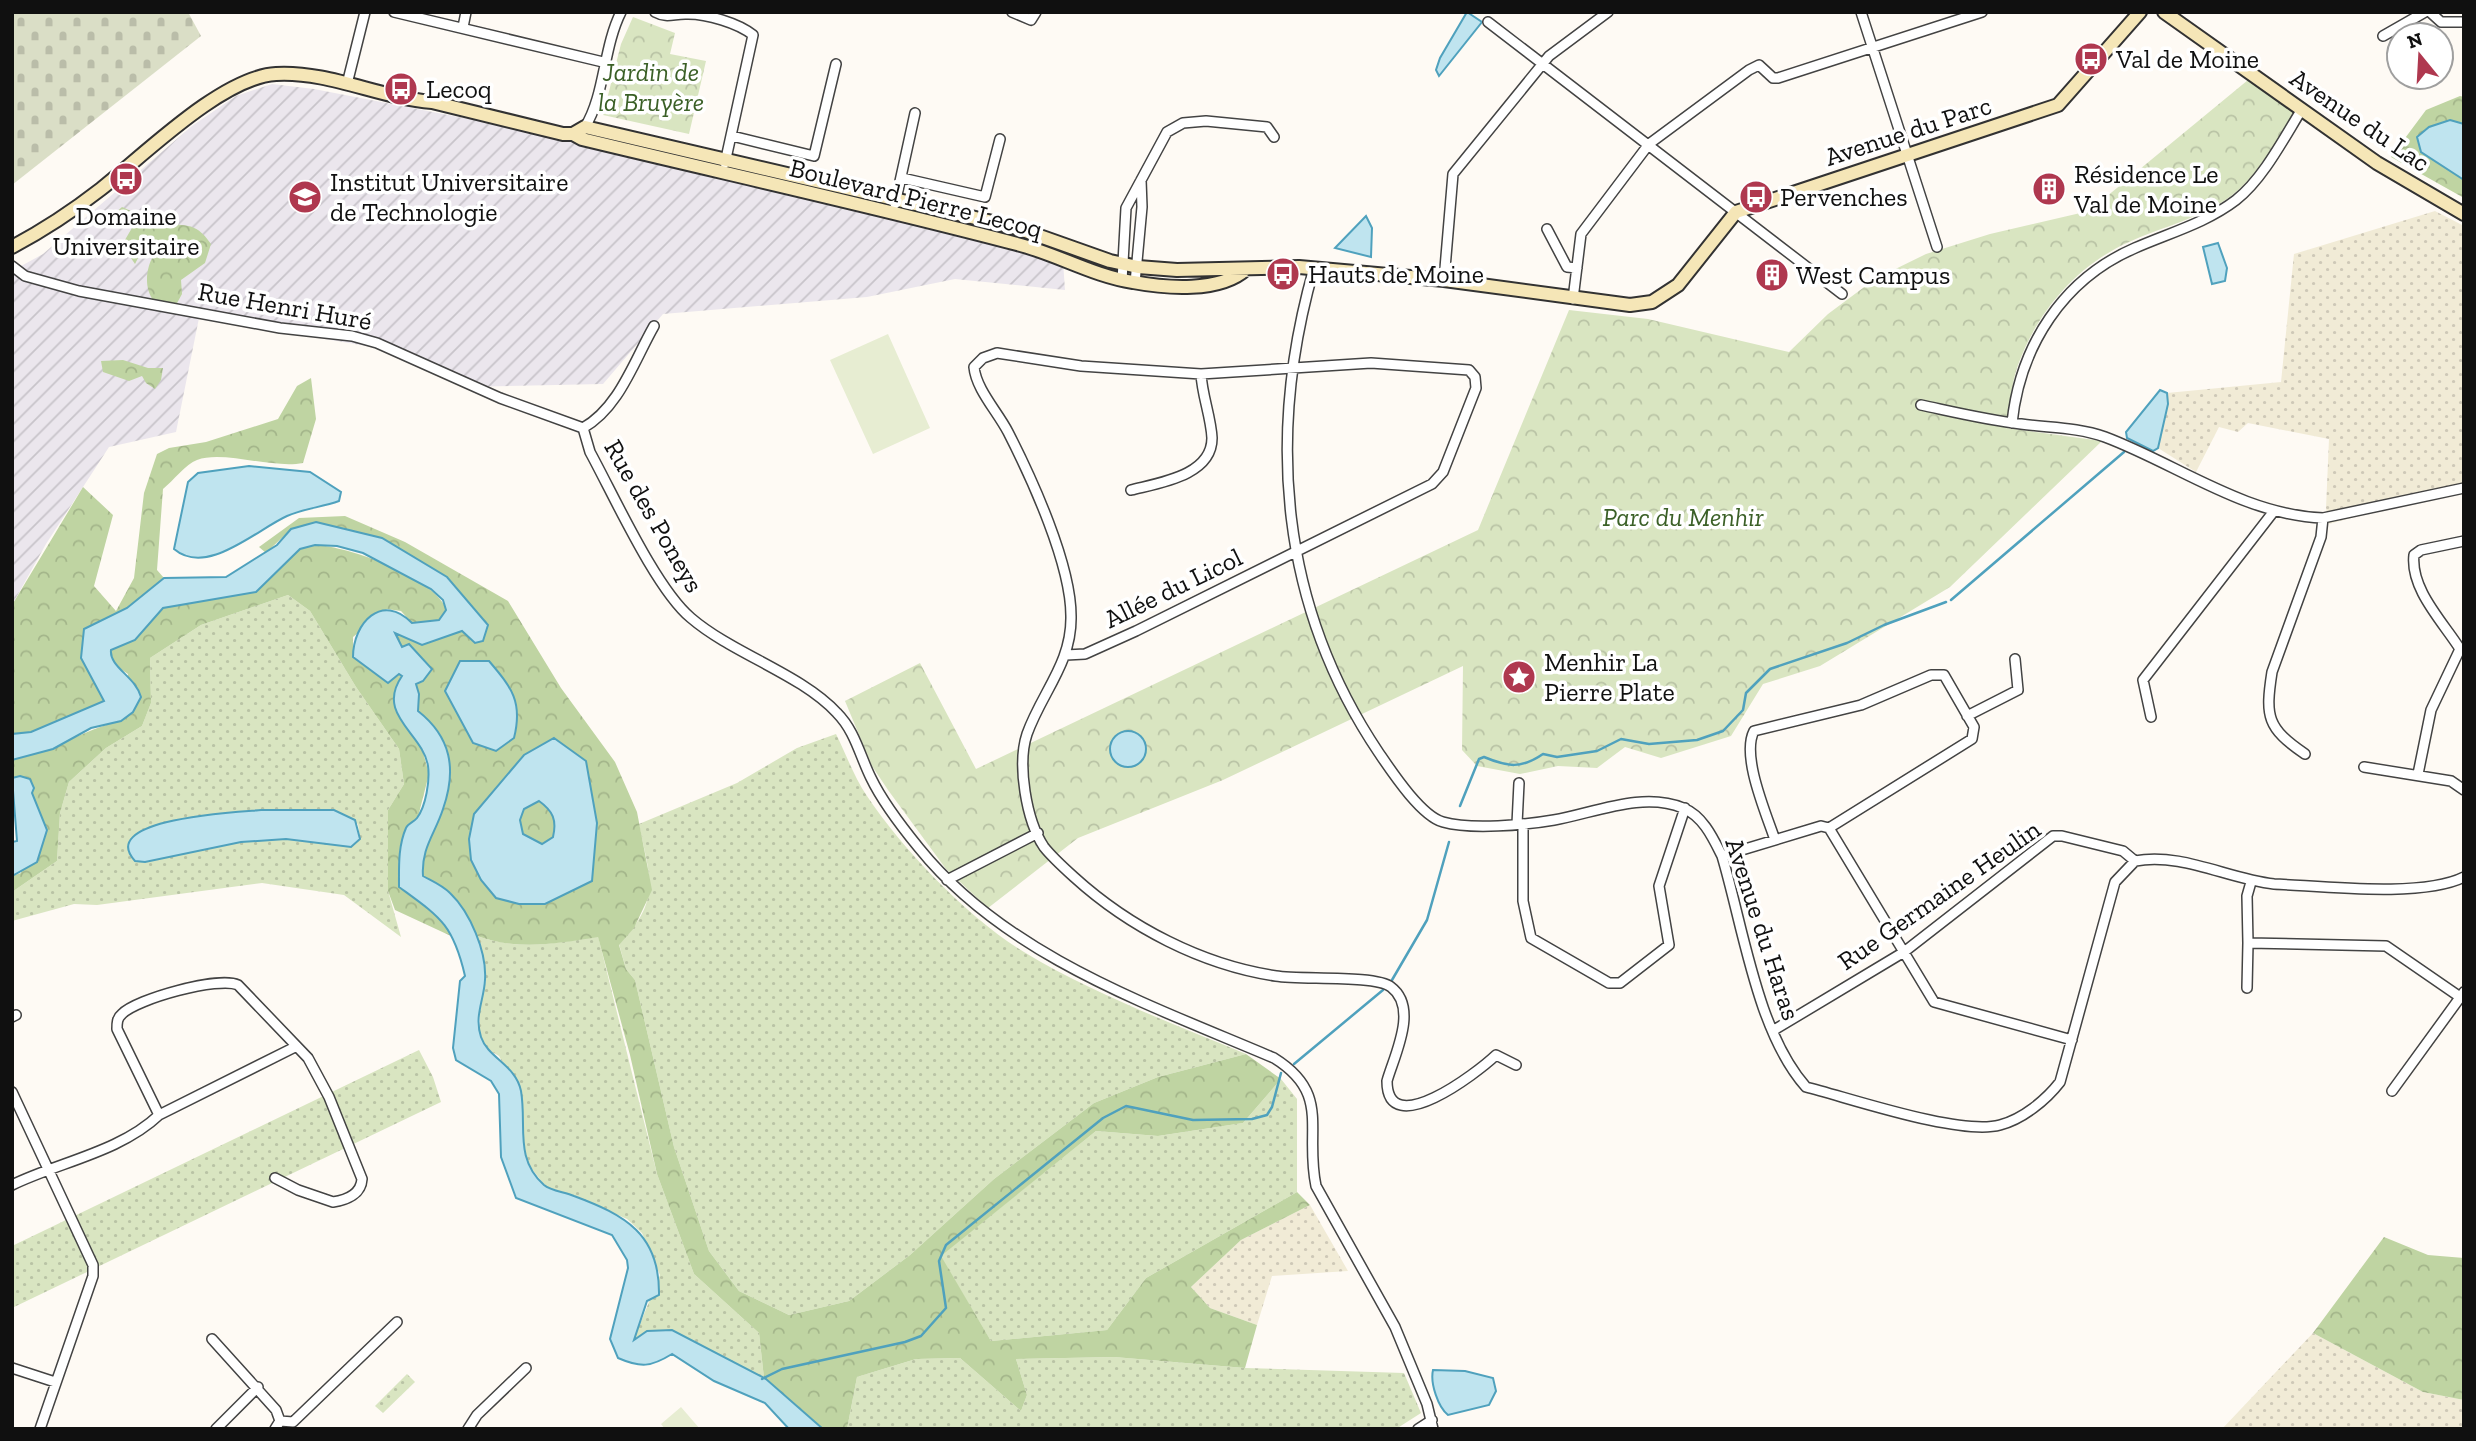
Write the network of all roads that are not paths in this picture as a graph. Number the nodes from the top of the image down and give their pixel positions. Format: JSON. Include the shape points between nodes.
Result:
{"nodes":[{"id":1,"x":365,"y":12,"type":"edge"},
{"id":2,"x":394,"y":12,"type":"edge"},
{"id":3,"x":466,"y":12,"type":"edge"},
{"id":4,"x":621,"y":12,"type":"edge"},
{"id":5,"x":654,"y":12,"type":"edge"},
{"id":6,"x":1012,"y":12,"type":"edge"},
{"id":7,"x":1608,"y":12,"type":"edge"},
{"id":8,"x":1861,"y":12,"type":"edge"},
{"id":9,"x":1982,"y":12,"type":"edge"},
{"id":10,"x":2140,"y":12,"type":"edge"},
{"id":11,"x":2164,"y":12,"type":"edge"},
{"id":12,"x":2428,"y":12,"type":"edge"},
{"id":13,"x":1033,"y":16,"type":"edge"},
{"id":14,"x":1488,"y":22,"type":"dead end"},
{"id":15,"x":2464,"y":22,"type":"edge"},
{"id":16,"x":463,"y":27,"type":"junction"},
{"id":17,"x":2383,"y":36,"type":"dead end"},
{"id":18,"x":1872,"y":47,"type":"junction"},
{"id":19,"x":603,"y":62,"type":"junction"},
{"id":20,"x":836,"y":64,"type":"dead end"},
{"id":21,"x":1542,"y":64,"type":"junction"},
{"id":22,"x":347,"y":85,"type":"junction"},
{"id":23,"x":2302,"y":109,"type":"junction"},
{"id":24,"x":915,"y":113,"type":"dead end"},
{"id":25,"x":585,"y":127,"type":"junction"},
{"id":26,"x":573,"y":134,"type":"junction"},
{"id":27,"x":732,"y":136,"type":"junction"},
{"id":28,"x":1274,"y":137,"type":"dead end"},
{"id":29,"x":1000,"y":139,"type":"dead end"},
{"id":30,"x":1649,"y":145,"type":"junction"},
{"id":31,"x":1907,"y":156,"type":"junction"},
{"id":32,"x":725,"y":160,"type":"junction"},
{"id":33,"x":723,"y":173,"type":"junction"},
{"id":34,"x":902,"y":178,"type":"junction"},
{"id":35,"x":1141,"y":178,"type":"junction"},
{"id":36,"x":896,"y":200,"type":"junction"},
{"id":37,"x":1736,"y":212,"type":"junction"},
{"id":38,"x":893,"y":214,"type":"junction"},
{"id":39,"x":2464,"y":214,"type":"edge"},
{"id":40,"x":1547,"y":229,"type":"dead end"},
{"id":41,"x":12,"y":247,"type":"edge"},
{"id":42,"x":1937,"y":247,"type":"dead end"},
{"id":43,"x":12,"y":259,"type":"edge"},
{"id":44,"x":1123,"y":264,"type":"junction"},
{"id":45,"x":12,"y":266,"type":"edge"},
{"id":46,"x":1138,"y":267,"type":"junction"},
{"id":47,"x":1314,"y":268,"type":"junction"},
{"id":48,"x":1577,"y":268,"type":"junction"},
{"id":49,"x":1246,"y":269,"type":"junction"},
{"id":50,"x":1444,"y":280,"type":"junction"},
{"id":51,"x":1122,"y":281,"type":"junction"},
{"id":52,"x":1135,"y":283,"type":"junction"},
{"id":53,"x":1842,"y":294,"type":"dead end"},
{"id":54,"x":1573,"y":299,"type":"junction"},
{"id":55,"x":654,"y":326,"type":"dead end"},
{"id":56,"x":1294,"y":368,"type":"junction"},
{"id":57,"x":1200,"y":374,"type":"junction"},
{"id":58,"x":1921,"y":405,"type":"dead end"},
{"id":59,"x":2012,"y":423,"type":"junction"},
{"id":60,"x":583,"y":428,"type":"junction"},
{"id":61,"x":2464,"y":488,"type":"edge"},
{"id":62,"x":1131,"y":490,"type":"dead end"},
{"id":63,"x":2274,"y":511,"type":"junction"},
{"id":64,"x":2323,"y":518,"type":"junction"},
{"id":65,"x":2464,"y":541,"type":"edge"},
{"id":66,"x":1295,"y":550,"type":"junction"},
{"id":67,"x":2462,"y":648,"type":"edge"},
{"id":68,"x":1066,"y":655,"type":"junction"},
{"id":69,"x":2015,"y":659,"type":"dead end"},
{"id":70,"x":1967,"y":716,"type":"junction"},
{"id":71,"x":2151,"y":717,"type":"dead end"},
{"id":72,"x":2305,"y":754,"type":"dead end"},
{"id":73,"x":2364,"y":767,"type":"dead end"},
{"id":74,"x":2418,"y":774,"type":"junction"},
{"id":75,"x":1519,"y":783,"type":"dead end"},
{"id":76,"x":2464,"y":790,"type":"edge"},
{"id":77,"x":1685,"y":808,"type":"junction"},
{"id":78,"x":1520,"y":824,"type":"junction"},
{"id":79,"x":1829,"y":828,"type":"junction"},
{"id":80,"x":1038,"y":833,"type":"junction"},
{"id":81,"x":1774,"y":840,"type":"junction"},
{"id":82,"x":1722,"y":856,"type":"junction"},
{"id":83,"x":2135,"y":861,"type":"junction"},
{"id":84,"x":2464,"y":877,"type":"edge"},
{"id":85,"x":947,"y":880,"type":"junction"},
{"id":86,"x":2251,"y":882,"type":"junction"},
{"id":87,"x":2248,"y":943,"type":"junction"},
{"id":88,"x":1904,"y":952,"type":"junction"},
{"id":89,"x":2248,"y":988,"type":"dead end"},
{"id":90,"x":2462,"y":995,"type":"edge"},
{"id":91,"x":1774,"y":1030,"type":"junction"},
{"id":92,"x":2072,"y":1040,"type":"junction"},
{"id":93,"x":295,"y":1047,"type":"junction"},
{"id":94,"x":1516,"y":1065,"type":"dead end"},
{"id":95,"x":12,"y":1091,"type":"edge"},
{"id":96,"x":2392,"y":1091,"type":"dead end"},
{"id":97,"x":159,"y":1115,"type":"junction"},
{"id":98,"x":49,"y":1169,"type":"junction"},
{"id":99,"x":275,"y":1178,"type":"dead end"},
{"id":100,"x":12,"y":1185,"type":"edge"},
{"id":101,"x":397,"y":1322,"type":"dead end"},
{"id":102,"x":212,"y":1339,"type":"dead end"},
{"id":103,"x":12,"y":1368,"type":"edge"},
{"id":104,"x":526,"y":1368,"type":"dead end"},
{"id":105,"x":55,"y":1382,"type":"junction"},
{"id":106,"x":258,"y":1387,"type":"junction"},
{"id":107,"x":1432,"y":1424,"type":"edge"},
{"id":108,"x":278,"y":1425,"type":"edge"},
{"id":109,"x":40,"y":1429,"type":"edge"},
{"id":110,"x":216,"y":1429,"type":"edge"},
{"id":111,"x":468,"y":1429,"type":"edge"},
{"id":112,"x":1418,"y":1429,"type":"edge"}],
"edges":[{"from":1,"to":22,"type":"street"},
{"from":2,"to":16,"type":"street"},
{"from":3,"to":16,"type":"street"},
{"from":4,"to":19,"type":"street"},
{"from":5,"to":27,"type":"street","via":[[667,18],[688,14],[743,27],[753,35]]},
{"from":6,"to":13,"type":"street"},
{"from":7,"to":21,"type":"street"},
{"from":8,"to":18,"type":"street"},
{"from":9,"to":18,"type":"street"},
{"from":10,"to":31,"type":"street","name":"Avenue du Parc","via":[[2058,105]]},
{"from":11,"to":23,"type":"street","name":"Avenue du Lac"},
{"from":12,"to":15,"type":"street","via":[[2441,22]]},
{"from":12,"to":17,"type":"street"},
{"from":14,"to":21,"type":"street"},
{"from":16,"to":19,"type":"street"},
{"from":18,"to":30,"type":"street","via":[[1778,78],[1755,66]]},
{"from":18,"to":31,"type":"street"},
{"from":19,"to":25,"type":"street","via":[[593,115]]},
{"from":20,"to":27,"type":"street","via":[[814,156]]},
{"from":21,"to":30,"type":"street"},
{"from":21,"to":50,"type":"street","via":[[1453,174]]},
{"from":22,"to":26,"type":"street","name":"Boulevard Pierre Lecoq"},
{"from":22,"to":41,"type":"street","name":"Boulevard Pierre Lecoq","via":[[290,73],[241,83],[210,102],[97,192]]},
{"from":23,"to":39,"type":"street","name":"Avenue du Lac","via":[[2377,163]]},
{"from":23,"to":59,"type":"street","via":[[2239,198],[2212,216],[2109,260],[2064,297],[2029,353]]},
{"from":24,"to":34,"type":"street"},
{"from":25,"to":26,"type":"street"},
{"from":25,"to":32,"type":"street","name":"Boulevard Pierre Lecoq"},
{"from":26,"to":33,"type":"street","name":"Boulevard Pierre Lecoq"},
{"from":27,"to":32,"type":"street"},
{"from":28,"to":35,"type":"street","via":[[1267,127],[1183,122],[1167,132]]},
{"from":29,"to":34,"type":"street","via":[[985,197]]},
{"from":30,"to":37,"type":"street"},
{"from":30,"to":48,"type":"street","via":[[1581,234]]},
{"from":31,"to":37,"type":"street","name":"Avenue du Parc"},
{"from":31,"to":42,"type":"street"},
{"from":32,"to":33,"type":"street"},
{"from":32,"to":36,"type":"street","name":"Boulevard Pierre Lecoq"},
{"from":33,"to":38,"type":"street","name":"Boulevard Pierre Lecoq"},
{"from":34,"to":36,"type":"street"},
{"from":35,"to":44,"type":"street","via":[[1126,208]]},
{"from":35,"to":46,"type":"street"},
{"from":36,"to":38,"type":"street"},
{"from":36,"to":44,"type":"street","name":"Boulevard Pierre Lecoq","via":[[1014,227]]},
{"from":37,"to":53,"type":"street"},
{"from":37,"to":54,"type":"street","via":[[1667,294],[1630,306]]},
{"from":38,"to":51,"type":"street","name":"Boulevard Pierre Lecoq","via":[[1018,244]]},
{"from":40,"to":48,"type":"street","via":[[1567,267]]},
{"from":41,"to":43,"type":"street","name":"Boulevard Pierre Lecoq"},
{"from":44,"to":46,"type":"street","name":"Boulevard Pierre Lecoq"},
{"from":44,"to":51,"type":"street"},
{"from":45,"to":60,"type":"street","name":"Rue Henri Huré","via":[[25,276],[79,291],[280,328],[352,335]]},
{"from":46,"to":49,"type":"street","name":"Boulevard Pierre Lecoq"},
{"from":46,"to":52,"type":"street"},
{"from":47,"to":49,"type":"street","name":"Boulevard Pierre Lecoq"},
{"from":47,"to":50,"type":"street"},
{"from":47,"to":56,"type":"street"},
{"from":48,"to":54,"type":"street"},
{"from":49,"to":52,"type":"street","name":"Boulevard Pierre Lecoq","via":[[1215,283]]},
{"from":50,"to":54,"type":"street"},
{"from":51,"to":52,"type":"street","name":"Boulevard Pierre Lecoq"},
{"from":55,"to":60,"type":"street","via":[[615,398],[597,420]]},
{"from":56,"to":57,"type":"street"},
{"from":56,"to":66,"type":"street","via":[[1287,439]]},
{"from":56,"to":66,"type":"street","name":"Allée du Licol","via":[[1371,363],[1435,366],[1469,370],[1476,388],[1443,472],[1432,484]]},
{"from":57,"to":62,"type":"street","via":[[1212,440],[1204,460],[1175,479]]},
{"from":57,"to":68,"type":"street","via":[[1081,366],[997,353],[974,367],[975,377],[1026,469],[1064,574],[1071,615]]},
{"from":58,"to":59,"type":"street"},
{"from":59,"to":63,"type":"street","via":[[2071,428],[2105,437]]},
{"from":60,"to":85,"type":"street","name":"Rue des Poneys","via":[[590,452],[665,588],[689,617],[836,711],[850,728],[889,809]]},
{"from":61,"to":64,"type":"street"},
{"from":63,"to":64,"type":"street"},
{"from":63,"to":71,"type":"street","via":[[2143,680]]},
{"from":64,"to":72,"type":"street","via":[[2321,537],[2272,673],[2269,695],[2269,716],[2277,733]]},
{"from":65,"to":67,"type":"street","via":[[2421,550],[2414,555],[2413,564],[2421,589]]},
{"from":66,"to":68,"type":"street","name":"Allée du Licol","via":[[1085,654]]},
{"from":66,"to":78,"type":"street","via":[[1310,611],[1342,690],[1399,781],[1421,807],[1443,822]]},
{"from":67,"to":74,"type":"street","via":[[2431,710]]},
{"from":68,"to":80,"type":"street","via":[[1025,747],[1024,786]]},
{"from":69,"to":70,"type":"street","via":[[2018,690]]},
{"from":70,"to":79,"type":"street","via":[[1974,727],[1972,739]]},
{"from":70,"to":81,"type":"street","via":[[1944,675],[1931,675],[1861,705],[1754,731],[1749,741],[1756,782]]},
{"from":73,"to":74,"type":"street"},
{"from":74,"to":76,"type":"street","via":[[2451,781]]},
{"from":75,"to":78,"type":"street"},
{"from":77,"to":78,"type":"street","via":[[1636,802]]},
{"from":77,"to":78,"type":"street","via":[[1659,886],[1669,945],[1620,983],[1609,983],[1531,938],[1523,901]]},
{"from":77,"to":82,"type":"street","name":"Avenue du Haras","via":[[1702,822]]},
{"from":79,"to":81,"type":"street","via":[[1821,826]]},
{"from":79,"to":88,"type":"street"},
{"from":80,"to":85,"type":"street"},
{"from":80,"to":94,"type":"street","via":[[1044,847],[1099,899],[1172,943],[1273,976],[1371,980],[1392,987],[1402,1000],[1404,1013],[1387,1081],[1391,1101],[1397,1105],[1421,1104],[1482,1069],[1496,1055]]},
{"from":81,"to":82,"type":"street"},
{"from":82,"to":91,"type":"street","name":"Avenue du Haras","via":[[1748,958]]},
{"from":83,"to":86,"type":"street","via":[[2170,859]]},
{"from":83,"to":88,"type":"street","name":"Rue Germaine Heulin","via":[[2123,852],[2053,836]]},
{"from":83,"to":92,"type":"street","name":"Avenue du Haras","via":[[2116,882]]},
{"from":84,"to":86,"type":"street","via":[[2417,888]]},
{"from":85,"to":107,"type":"street","name":"Rue des Poneys","via":[[996,921],[1093,978],[1294,1071],[1307,1088],[1312,1109],[1311,1161],[1316,1186],[1395,1327]]},
{"from":86,"to":87,"type":"street"},
{"from":87,"to":89,"type":"street"},
{"from":87,"to":90,"type":"street","via":[[2386,946]]},
{"from":88,"to":91,"type":"street","name":"Rue Germaine Heulin"},
{"from":88,"to":92,"type":"street","via":[[1934,1002]]},
{"from":90,"to":96,"type":"street"},
{"from":91,"to":92,"type":"street","name":"Avenue du Haras","via":[[1793,1072],[1806,1087],[1982,1128],[2001,1125],[2050,1095],[2060,1082]]},
{"from":93,"to":97,"type":"street"},
{"from":93,"to":97,"type":"street","via":[[238,985],[229,981],[186,988],[126,1010],[118,1018],[117,1029]]},
{"from":93,"to":99,"type":"street","via":[[308,1058],[329,1097],[362,1187],[333,1202]]},
{"from":95,"to":98,"type":"street"},
{"from":97,"to":98,"type":"street","via":[[147,1126]]},
{"from":98,"to":100,"type":"street"},
{"from":98,"to":105,"type":"street","via":[[93,1265]]},
{"from":101,"to":108,"type":"street","via":[[293,1422]]},
{"from":102,"to":106,"type":"street"},
{"from":103,"to":105,"type":"street"},
{"from":104,"to":111,"type":"street"},
{"from":105,"to":109,"type":"street"},
{"from":106,"to":108,"type":"street"},
{"from":106,"to":110,"type":"street"},
{"from":107,"to":112,"type":"street"}]}
